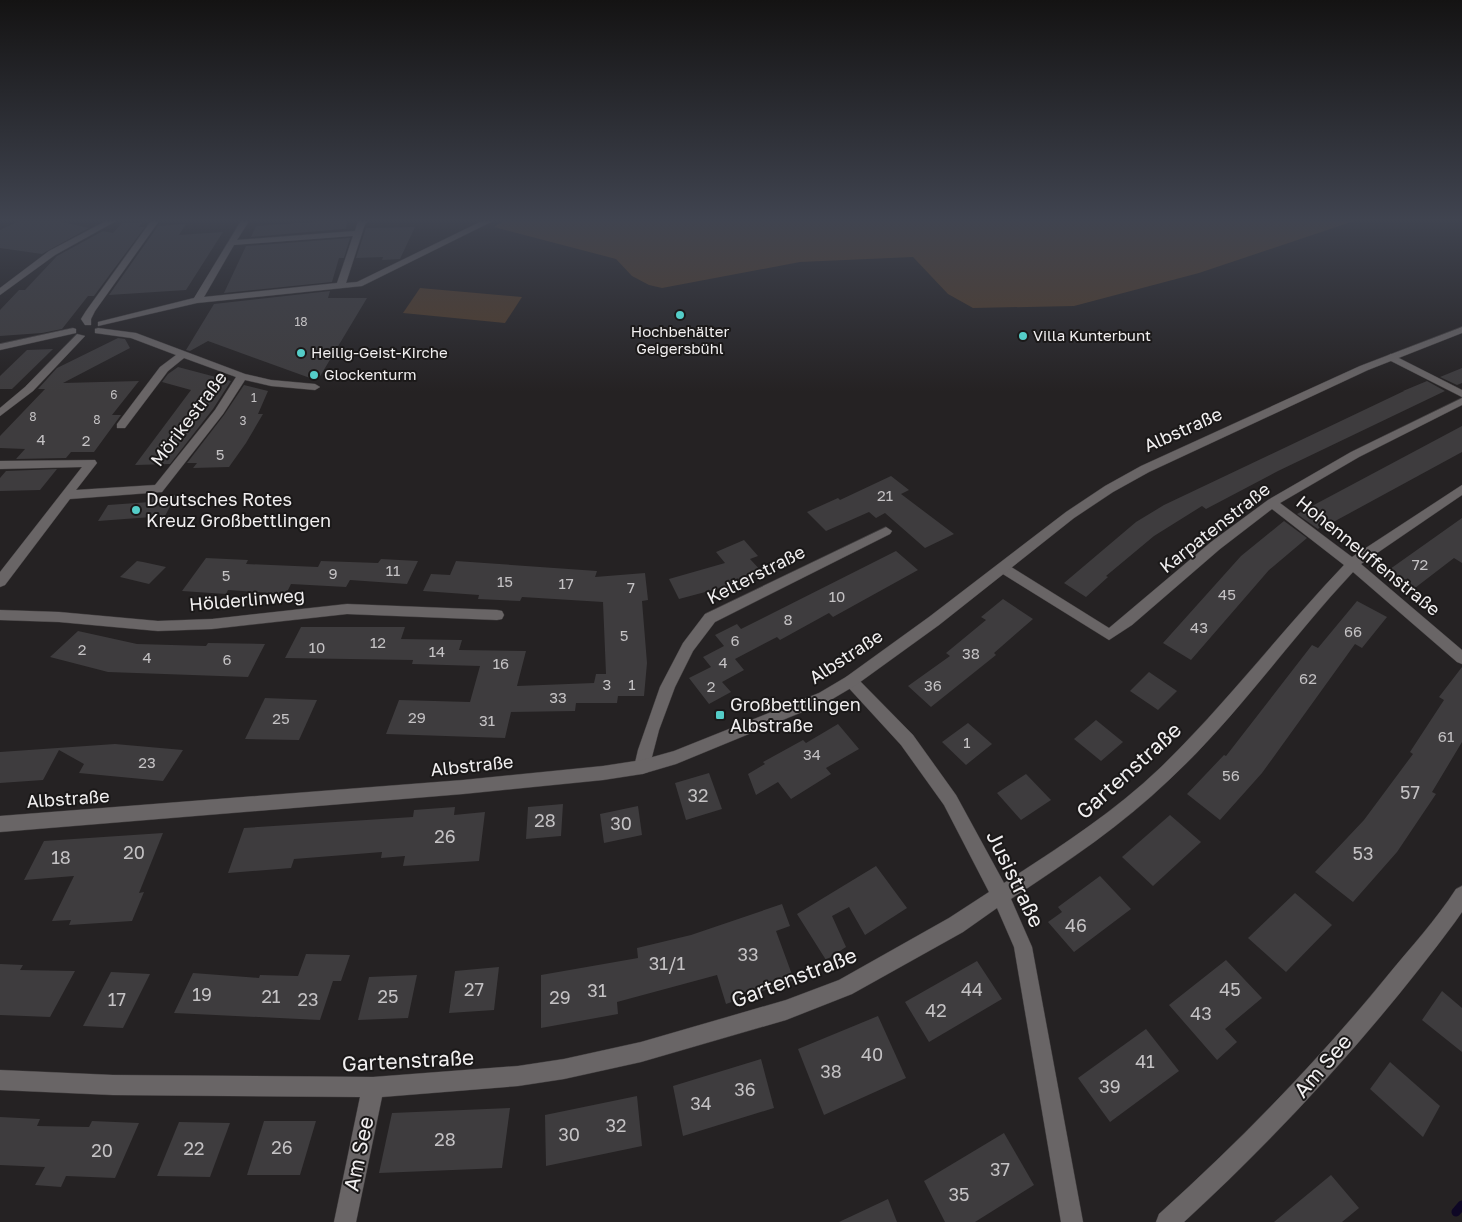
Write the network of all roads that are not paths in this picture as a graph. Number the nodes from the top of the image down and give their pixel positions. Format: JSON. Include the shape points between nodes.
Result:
{"nodes":[{"id":1,"x":19,"y":278,"type":"edge"},
{"id":2,"x":114,"y":278,"type":"edge"},
{"id":3,"x":210,"y":278,"type":"edge"},
{"id":4,"x":343,"y":278,"type":"edge"},
{"id":5,"x":375,"y":278,"type":"edge"},
{"id":6,"x":341,"y":286,"type":"junction"},
{"id":7,"x":0,"y":292,"type":"edge"},
{"id":8,"x":197,"y":300,"type":"junction"},
{"id":9,"x":88,"y":323,"type":"junction"},
{"id":10,"x":99,"y":327,"type":"junction"},
{"id":11,"x":1462,"y":330,"type":"edge"},
{"id":12,"x":76,"y":334,"type":"junction"},
{"id":13,"x":0,"y":346,"type":"edge"},
{"id":14,"x":184,"y":353,"type":"junction"},
{"id":15,"x":1391,"y":357,"type":"junction"},
{"id":16,"x":242,"y":376,"type":"junction"},
{"id":17,"x":315,"y":387,"type":"dead end"},
{"id":18,"x":1462,"y":394,"type":"edge"},
{"id":19,"x":1462,"y":401,"type":"edge"},
{"id":20,"x":0,"y":413,"type":"edge"},
{"id":21,"x":120,"y":426,"type":"dead end"},
{"id":22,"x":0,"y":465,"type":"edge"},
{"id":23,"x":1462,"y":489,"type":"edge"},
{"id":24,"x":66,"y":495,"type":"junction"},
{"id":25,"x":1272,"y":503,"type":"junction"},
{"id":26,"x":886,"y":531,"type":"dead end"},
{"id":27,"x":1352,"y":564,"type":"junction"},
{"id":28,"x":1003,"y":568,"type":"junction"},
{"id":29,"x":0,"y":582,"type":"edge"},
{"id":30,"x":497,"y":615,"type":"dead end"},
{"id":31,"x":0,"y":616,"type":"edge"},
{"id":32,"x":1462,"y":658,"type":"edge"},
{"id":33,"x":851,"y":680,"type":"junction"},
{"id":34,"x":642,"y":767,"type":"junction"},
{"id":35,"x":0,"y":824,"type":"edge"},
{"id":36,"x":1462,"y":895,"type":"edge"},
{"id":37,"x":1001,"y":896,"type":"junction"},
{"id":38,"x":0,"y":1080,"type":"edge"},
{"id":39,"x":373,"y":1087,"type":"junction"},
{"id":40,"x":345,"y":1222,"type":"edge"},
{"id":41,"x":1072,"y":1222,"type":"edge"},
{"id":42,"x":1167,"y":1222,"type":"edge"}],
"edges":[{"from":1,"to":7,"type":"street"},
{"from":2,"to":9,"type":"street","via":[[86,319]]},
{"from":3,"to":8,"type":"street"},
{"from":4,"to":6,"type":"street"},
{"from":5,"to":6,"type":"street"},
{"from":6,"to":8,"type":"street"},
{"from":8,"to":10,"type":"street"},
{"from":9,"to":10,"type":"street"},
{"from":9,"to":12,"type":"street"},
{"from":10,"to":12,"type":"street"},
{"from":10,"to":14,"type":"street"},
{"from":11,"to":15,"type":"street","name":"Albstraße"},
{"from":12,"to":13,"type":"street"},
{"from":12,"to":20,"type":"street","via":[[29,389]]},
{"from":14,"to":16,"type":"street"},
{"from":14,"to":21,"type":"street","via":[[164,369]]},
{"from":15,"to":18,"type":"street"},
{"from":15,"to":28,"type":"street","name":"Albstraße","via":[[1130,477],[1070,515]]},
{"from":16,"to":17,"type":"street","via":[[271,383]]},
{"from":16,"to":24,"type":"street","name":"Mörikestraße","via":[[208,426],[158,489]]},
{"from":19,"to":25,"type":"street","name":"Karpatenstraße","via":[[1324,472]]},
{"from":22,"to":24,"type":"street","via":[[90,464]]},
{"from":23,"to":27,"type":"street","name":"Gartenstraße"},
{"from":24,"to":29,"type":"street"},
{"from":25,"to":27,"type":"street","name":"Hohenneuffenstraße"},
{"from":25,"to":28,"type":"street","name":"Karpatenstraße","via":[[1108,635]]},
{"from":26,"to":34,"type":"street","name":"Kelterstraße","via":[[710,618],[699,628],[652,724]]},
{"from":27,"to":32,"type":"street","name":"Hohenneuffenstraße"},
{"from":27,"to":37,"type":"street","name":"Gartenstraße","via":[[1224,713],[1165,774],[1085,840]]},
{"from":28,"to":33,"type":"street","name":"Albstraße"},
{"from":30,"to":31,"type":"street","name":"Hölderlinweg","via":[[347,609],[212,624],[158,626],[59,617]]},
{"from":33,"to":34,"type":"street","name":"Albstraße","via":[[824,697],[707,746]]},
{"from":33,"to":37,"type":"street","name":"Jusistraße","via":[[928,767],[950,800]]},
{"from":34,"to":35,"type":"street","name":"Albstraße","via":[[463,787]]},
{"from":36,"to":42,"type":"street","name":"Am See","via":[[1381,1000],[1286,1108],[1247,1149]]},
{"from":37,"to":39,"type":"street","name":"Gartenstraße","via":[[912,951],[845,987],[725,1029],[564,1069],[466,1081]]},
{"from":37,"to":41,"type":"street","name":"Jusistraße","via":[[1023,947]]},
{"from":38,"to":39,"type":"street","name":"Gartenstraße"},
{"from":39,"to":40,"type":"street","name":"Am See"}]}
